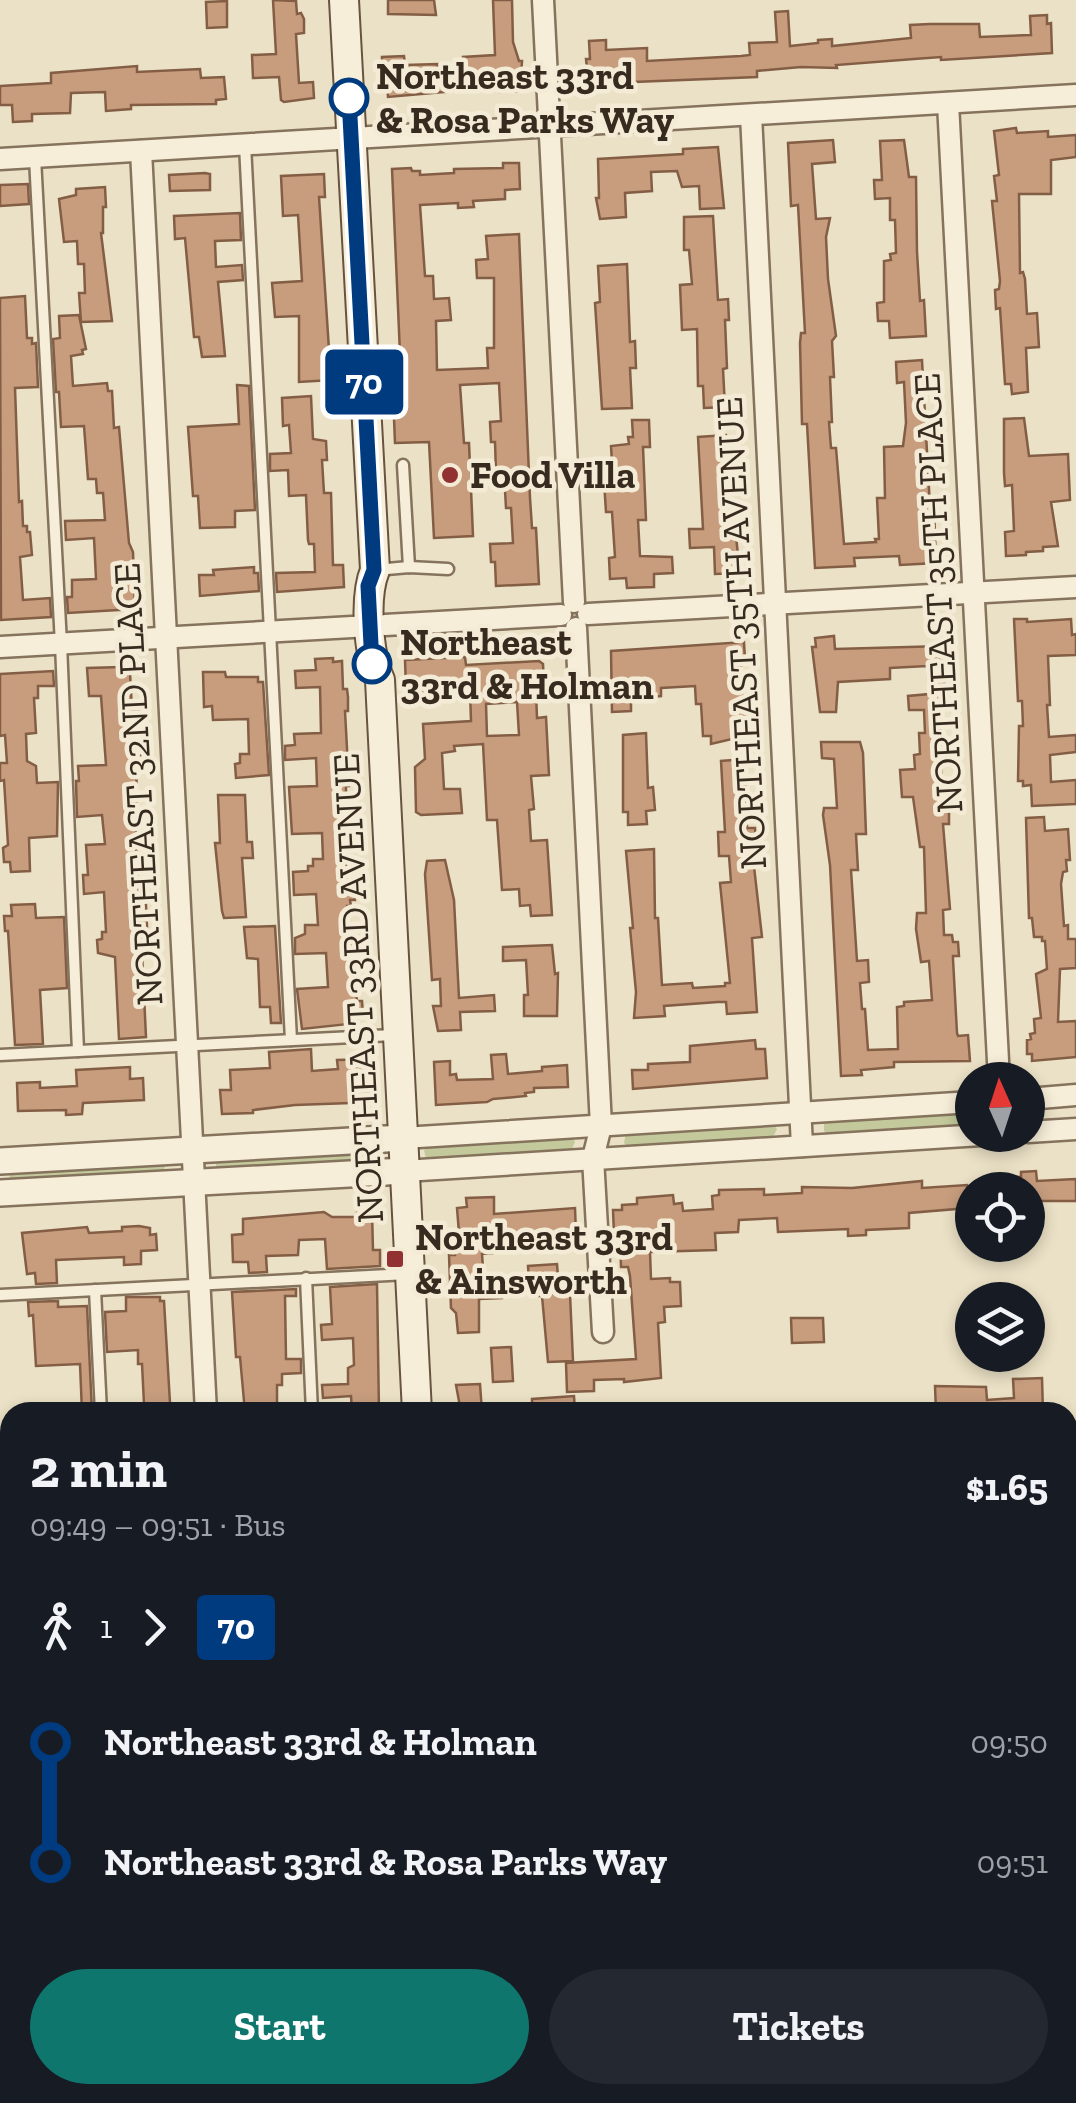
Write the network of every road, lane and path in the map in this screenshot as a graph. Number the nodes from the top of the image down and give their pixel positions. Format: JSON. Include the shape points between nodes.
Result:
{"nodes":[{"id":1,"x":344,"y":0,"type":"edge"},
{"id":2,"x":543,"y":0,"type":"edge"},
{"id":3,"x":1076,"y":95,"type":"edge"},
{"id":4,"x":948,"y":103,"type":"junction"},
{"id":5,"x":750,"y":115,"type":"junction"},
{"id":6,"x":550,"y":128,"type":"junction"},
{"id":7,"x":352,"y":140,"type":"junction"},
{"id":8,"x":246,"y":145,"type":"junction"},
{"id":9,"x":142,"y":151,"type":"junction"},
{"id":10,"x":35,"y":157,"type":"junction"},
{"id":11,"x":0,"y":159,"type":"edge"},
{"id":12,"x":403,"y":465,"type":"dead end"},
{"id":13,"x":406,"y":525,"type":"junction"},
{"id":14,"x":372,"y":528,"type":"junction"},
{"id":15,"x":408,"y":567,"type":"junction"},
{"id":16,"x":448,"y":569,"type":"dead end"},
{"id":17,"x":374,"y":570,"type":"junction"},
{"id":18,"x":1076,"y":587,"type":"edge"},
{"id":19,"x":973,"y":593,"type":"junction"},
{"id":20,"x":774,"y":604,"type":"junction"},
{"id":21,"x":575,"y":615,"type":"junction"},
{"id":22,"x":378,"y":626,"type":"junction"},
{"id":23,"x":271,"y":632,"type":"junction"},
{"id":24,"x":166,"y":638,"type":"junction"},
{"id":25,"x":62,"y":644,"type":"junction"},
{"id":26,"x":0,"y":647,"type":"edge"},
{"id":27,"x":397,"y":1035,"type":"junction"},
{"id":28,"x":291,"y":1040,"type":"junction"},
{"id":29,"x":186,"y":1046,"type":"junction"},
{"id":30,"x":78,"y":1051,"type":"junction"},
{"id":31,"x":0,"y":1055,"type":"edge"},
{"id":32,"x":998,"y":1062,"type":"edge"},
{"id":33,"x":1076,"y":1095,"type":"edge"},
{"id":34,"x":1045,"y":1097,"type":"edge"},
{"id":35,"x":955,"y":1103,"type":"edge"},
{"id":36,"x":800,"y":1114,"type":"junction"},
{"id":37,"x":601,"y":1126,"type":"junction"},
{"id":38,"x":1076,"y":1128,"type":"edge"},
{"id":39,"x":1045,"y":1131,"type":"edge"},
{"id":40,"x":955,"y":1137,"type":"edge"},
{"id":41,"x":402,"y":1138,"type":"junction"},
{"id":42,"x":802,"y":1146,"type":"junction"},
{"id":43,"x":193,"y":1151,"type":"junction"},
{"id":44,"x":593,"y":1158,"type":"junction"},
{"id":45,"x":0,"y":1161,"type":"edge"},
{"id":46,"x":404,"y":1170,"type":"junction"},
{"id":47,"x":194,"y":1182,"type":"junction"},
{"id":48,"x":0,"y":1193,"type":"edge"},
{"id":49,"x":410,"y":1274,"type":"junction"},
{"id":50,"x":306,"y":1278,"type":"junction"},
{"id":51,"x":199,"y":1284,"type":"junction"},
{"id":52,"x":96,"y":1290,"type":"junction"},
{"id":53,"x":0,"y":1295,"type":"edge"},
{"id":54,"x":603,"y":1332,"type":"dead end"},
{"id":55,"x":101,"y":1402,"type":"edge"},
{"id":56,"x":205,"y":1402,"type":"edge"},
{"id":57,"x":312,"y":1402,"type":"edge"},
{"id":58,"x":416,"y":1402,"type":"edge"}],
"edges":[{"from":1,"to":7,"type":"main road","name":"NORTHEAST 33RD AVENUE"},
{"from":2,"to":6,"type":"street"},
{"from":3,"to":4,"type":"street"},
{"from":4,"to":5,"type":"street"},
{"from":4,"to":19,"type":"street","name":"NORTHEAST 35TH PLACE"},
{"from":5,"to":6,"type":"street"},
{"from":5,"to":20,"type":"street","name":"NORTHEAST 35TH AVENUE"},
{"from":6,"to":7,"type":"street"},
{"from":6,"to":21,"type":"street"},
{"from":7,"to":8,"type":"street"},
{"from":7,"to":14,"type":"main road","name":"NORTHEAST 33RD AVENUE"},
{"from":8,"to":9,"type":"street"},
{"from":8,"to":23,"type":"lane"},
{"from":9,"to":10,"type":"street"},
{"from":9,"to":24,"type":"street","name":"NORTHEAST 32ND PLACE"},
{"from":10,"to":11,"type":"street"},
{"from":10,"to":25,"type":"lane"},
{"from":12,"to":13,"type":"lane"},
{"from":13,"to":14,"type":"lane"},
{"from":13,"to":15,"type":"lane"},
{"from":14,"to":17,"type":"main road","name":"NORTHEAST 33RD AVENUE"},
{"from":15,"to":16,"type":"lane"},
{"from":15,"to":17,"type":"lane"},
{"from":17,"to":22,"type":"main road","name":"NORTHEAST 33RD AVENUE","via":[[368,586]]},
{"from":18,"to":19,"type":"street"},
{"from":19,"to":20,"type":"street"},
{"from":19,"to":32,"type":"street","name":"NORTHEAST 35TH PLACE"},
{"from":20,"to":21,"type":"street"},
{"from":20,"to":36,"type":"street","name":"NORTHEAST 35TH AVENUE"},
{"from":21,"to":22,"type":"street"},
{"from":21,"to":37,"type":"street"},
{"from":22,"to":23,"type":"street"},
{"from":22,"to":27,"type":"main road","name":"NORTHEAST 33RD AVENUE","via":[[372,664],[380,680]]},
{"from":23,"to":24,"type":"street"},
{"from":23,"to":28,"type":"lane"},
{"from":24,"to":25,"type":"street"},
{"from":24,"to":29,"type":"street","name":"NORTHEAST 32ND PLACE"},
{"from":25,"to":26,"type":"street"},
{"from":25,"to":30,"type":"lane"},
{"from":27,"to":28,"type":"lane"},
{"from":27,"to":41,"type":"main road","name":"NORTHEAST 33RD AVENUE"},
{"from":28,"to":29,"type":"lane"},
{"from":29,"to":30,"type":"lane"},
{"from":29,"to":43,"type":"street","name":"NORTHEAST 32ND PLACE"},
{"from":30,"to":31,"type":"lane"},
{"from":33,"to":34,"type":"street"},
{"from":35,"to":36,"type":"street"},
{"from":36,"to":37,"type":"street"},
{"from":36,"to":42,"type":"street","name":"NORTHEAST 35TH AVENUE"},
{"from":37,"to":41,"type":"street"},
{"from":37,"to":44,"type":"street"},
{"from":38,"to":39,"type":"street"},
{"from":40,"to":42,"type":"street"},
{"from":41,"to":43,"type":"street"},
{"from":41,"to":46,"type":"main road","name":"NORTHEAST 33RD AVENUE"},
{"from":42,"to":44,"type":"street"},
{"from":43,"to":45,"type":"street"},
{"from":43,"to":47,"type":"street","name":"NORTHEAST 32ND PLACE"},
{"from":44,"to":46,"type":"street"},
{"from":44,"to":54,"type":"street"},
{"from":46,"to":47,"type":"street"},
{"from":46,"to":49,"type":"main road","name":"NORTHEAST 33RD AVENUE"},
{"from":47,"to":48,"type":"street"},
{"from":47,"to":51,"type":"street","name":"NORTHEAST 32ND PLACE"},
{"from":49,"to":50,"type":"lane"},
{"from":49,"to":58,"type":"main road","name":"NORTHEAST 33RD AVENUE"},
{"from":50,"to":51,"type":"lane"},
{"from":50,"to":57,"type":"lane"},
{"from":51,"to":52,"type":"lane"},
{"from":51,"to":56,"type":"street","name":"NORTHEAST 32ND PLACE"},
{"from":52,"to":53,"type":"lane"},
{"from":52,"to":55,"type":"lane"}]}
